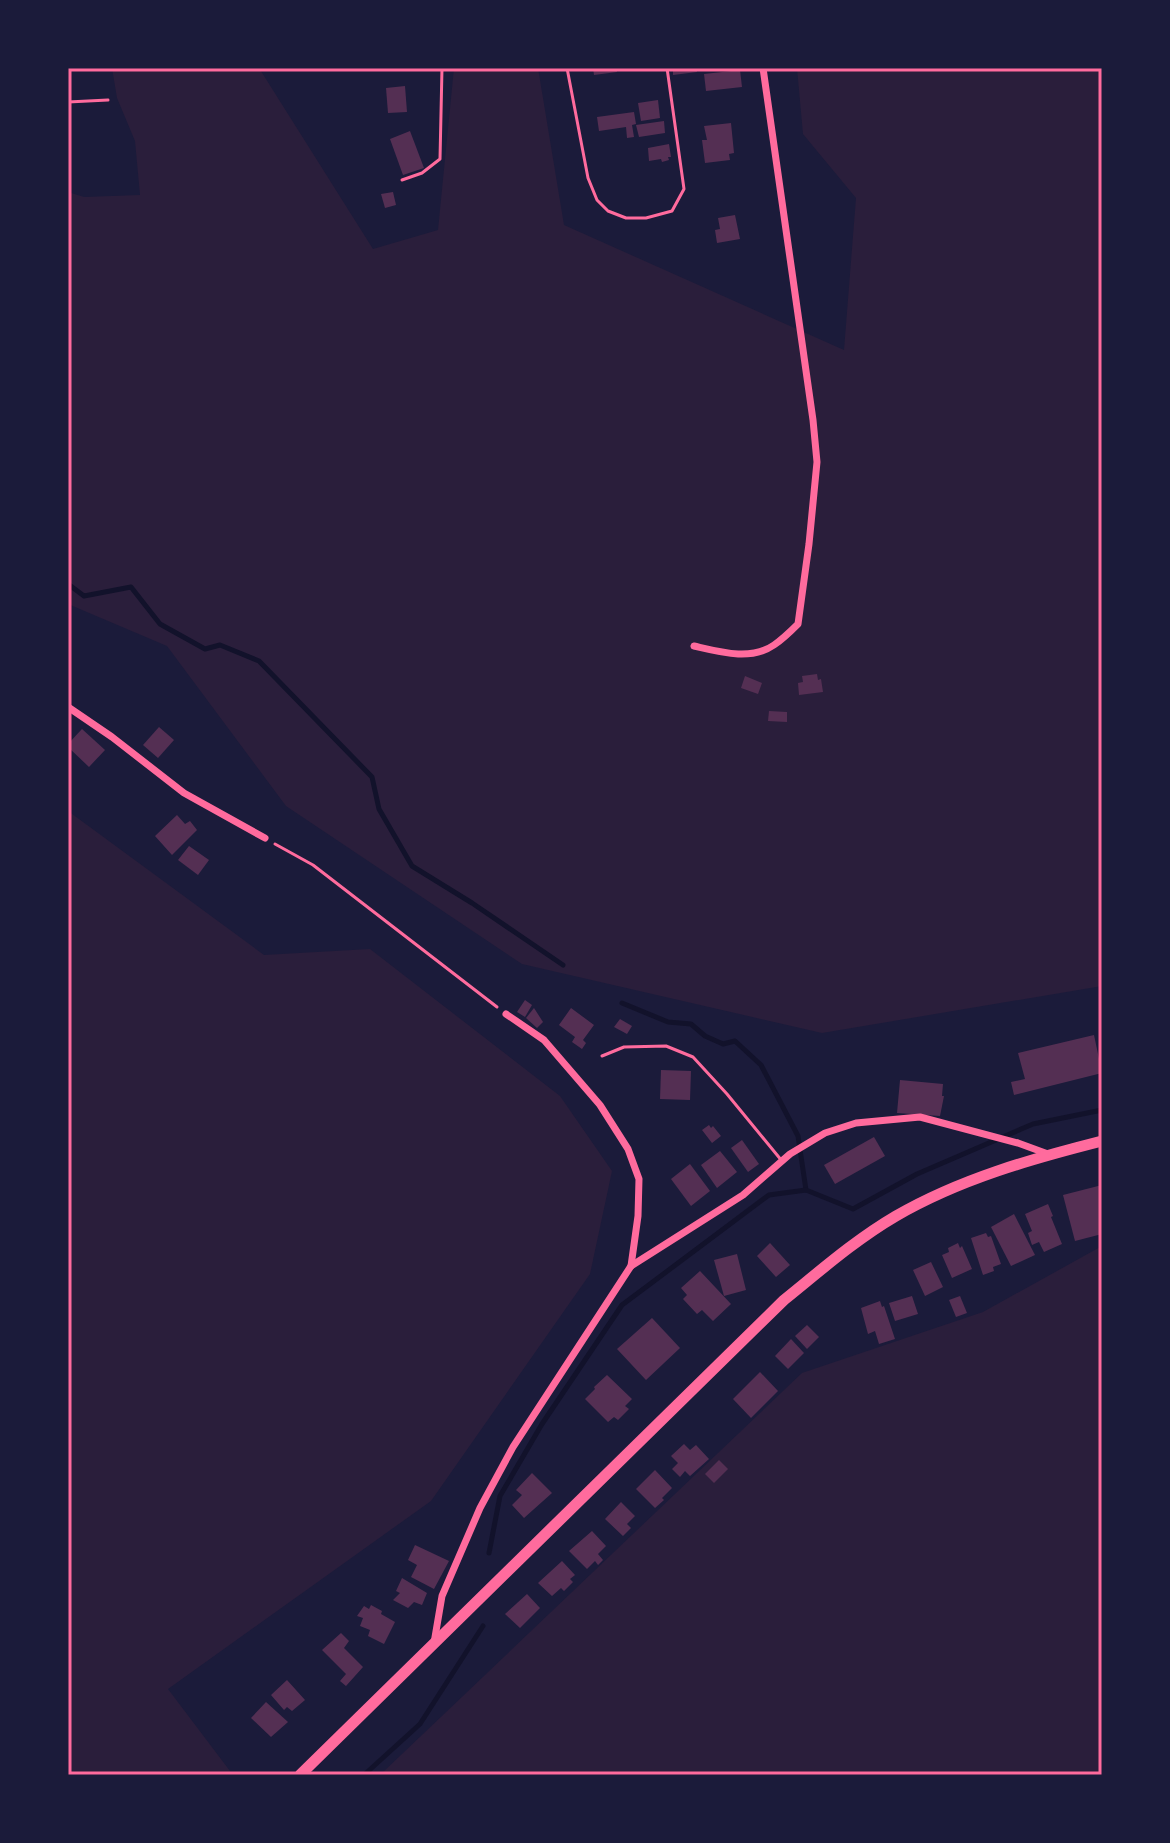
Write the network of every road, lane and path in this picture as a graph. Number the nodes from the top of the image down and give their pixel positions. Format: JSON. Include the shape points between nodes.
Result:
{"nodes":[{"id":1,"x":442,"y":68,"type":"edge"},
{"id":2,"x":567,"y":68,"type":"edge"},
{"id":3,"x":667,"y":68,"type":"edge"},
{"id":4,"x":763,"y":68,"type":"edge"},
{"id":5,"x":108,"y":100,"type":"dead end"},
{"id":6,"x":68,"y":102,"type":"edge"},
{"id":7,"x":402,"y":180,"type":"dead end"},
{"id":8,"x":694,"y":646,"type":"dead end"},
{"id":9,"x":68,"y":707,"type":"edge"},
{"id":10,"x":265,"y":838,"type":"joint"},
{"id":11,"x":506,"y":1014,"type":"joint"},
{"id":12,"x":602,"y":1056,"type":"dead end"},
{"id":13,"x":1102,"y":1141,"type":"edge"},
{"id":14,"x":1050,"y":1154,"type":"junction"},
{"id":15,"x":782,"y":1161,"type":"junction"},
{"id":16,"x":631,"y":1266,"type":"junction"},
{"id":17,"x":434,"y":1645,"type":"junction"},
{"id":18,"x":300,"y":1775,"type":"edge"}],
"edges":[{"from":1,"to":7,"type":"lane","via":[[440,159]]},
{"from":2,"to":3,"type":"lane","via":[[597,200],[626,218],[646,218],[672,211],[684,189]]},
{"from":4,"to":8,"type":"street","via":[[813,420],[817,462],[809,544],[798,624],[773,647],[726,654]]},
{"from":5,"to":6,"type":"lane"},
{"from":9,"to":10,"type":"street","via":[[184,793]]},
{"from":10,"to":11,"type":"path","via":[[313,865]]},
{"from":11,"to":16,"type":"street","via":[[544,1040],[600,1105],[628,1149],[639,1179]]},
{"from":12,"to":15,"type":"lane","via":[[624,1047],[666,1046],[693,1057]]},
{"from":13,"to":14,"type":"main road"},
{"from":14,"to":15,"type":"street","via":[[920,1117],[856,1123],[809,1141]]},
{"from":14,"to":17,"type":"main road","via":[[945,1191],[851,1245],[784,1300]]},
{"from":15,"to":16,"type":"street","via":[[743,1195]]},
{"from":16,"to":17,"type":"street","via":[[513,1447],[480,1508],[442,1596]]},
{"from":17,"to":18,"type":"main road"}]}
